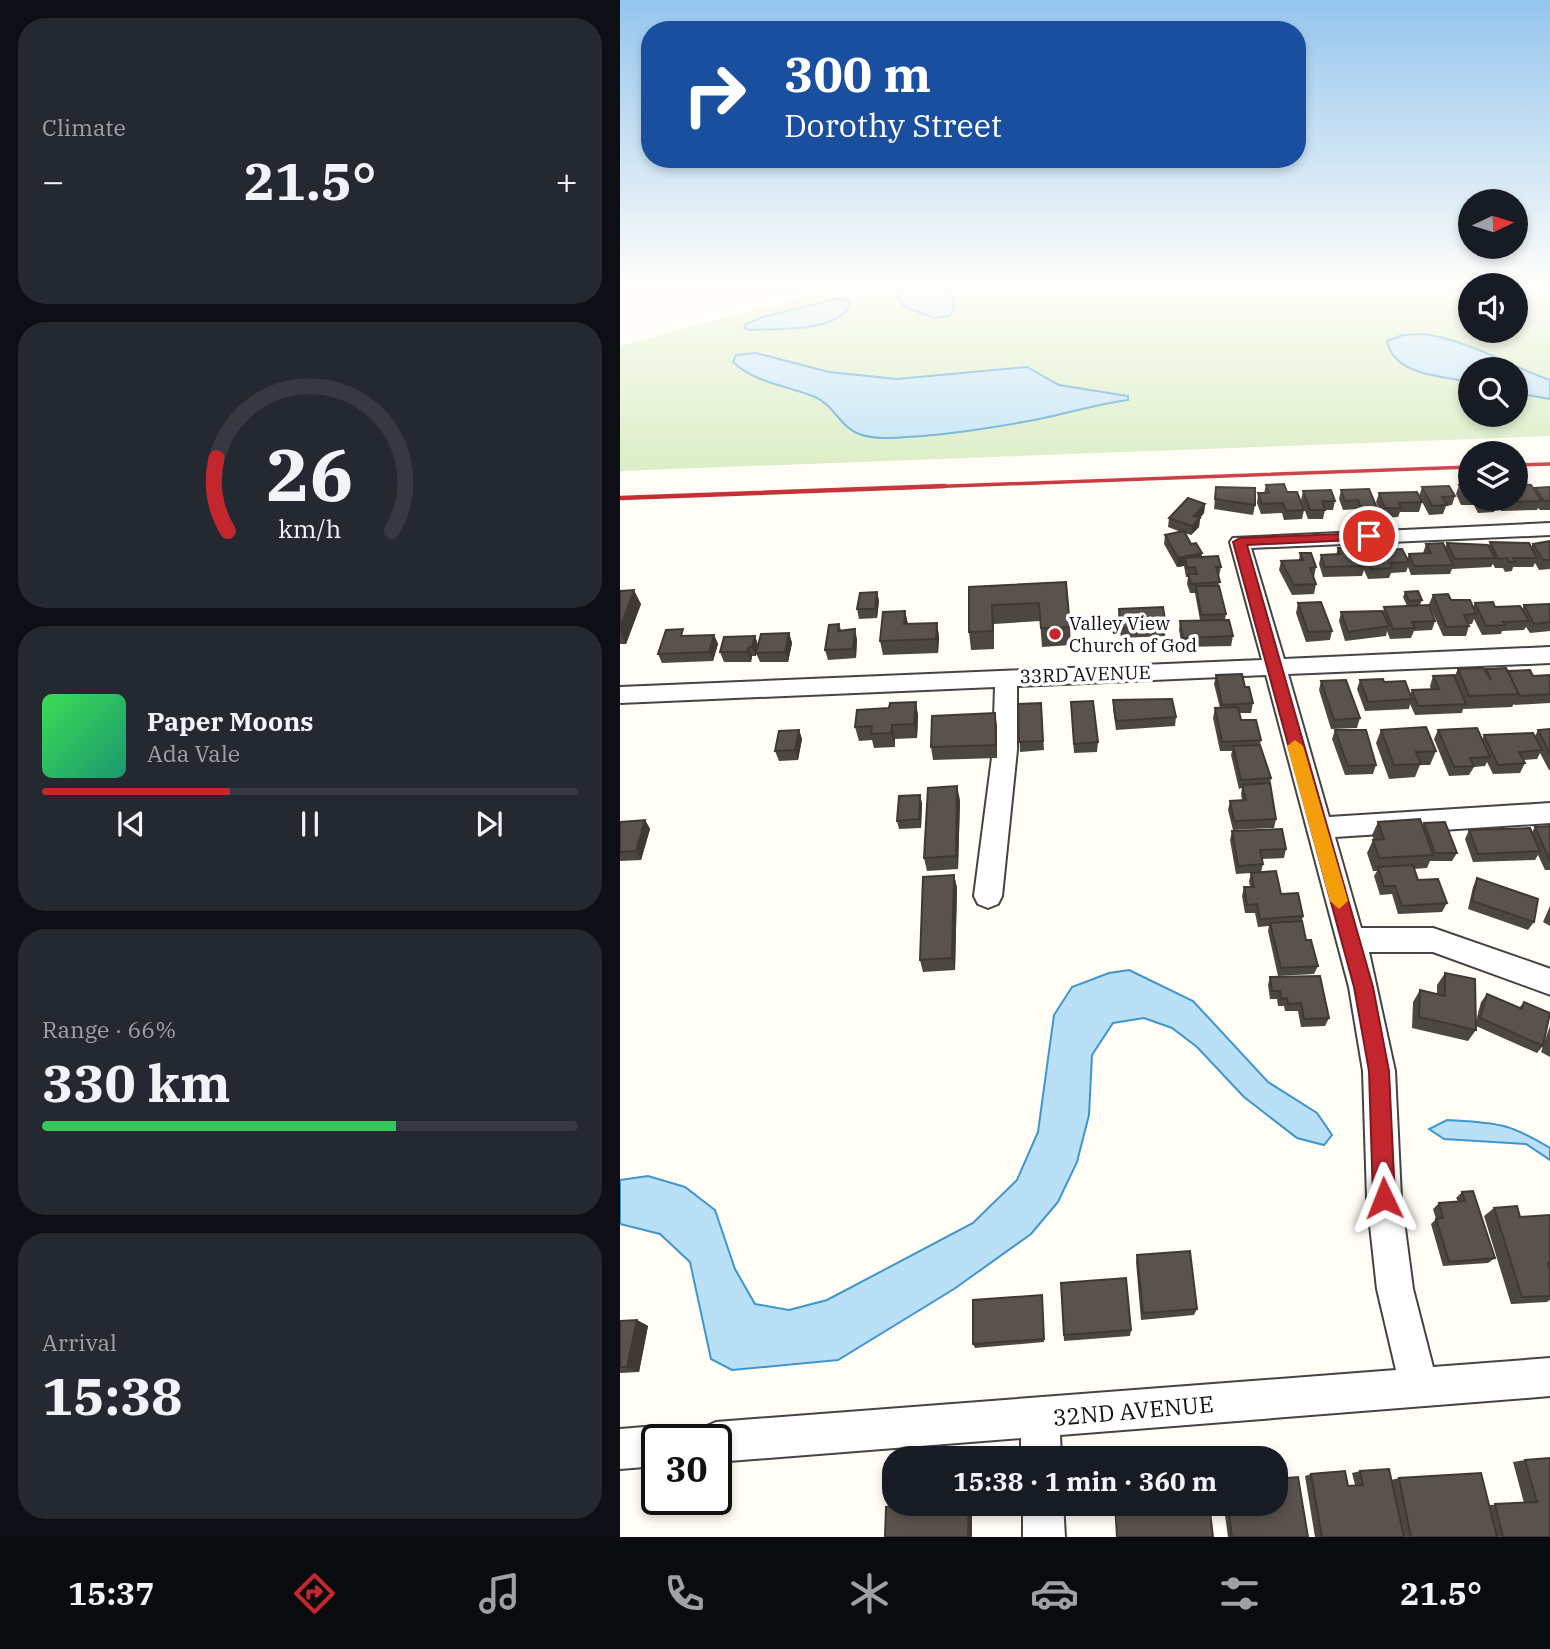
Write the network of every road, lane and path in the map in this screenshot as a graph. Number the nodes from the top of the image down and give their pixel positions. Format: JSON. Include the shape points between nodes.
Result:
{"nodes":[{"id":1,"x":1550,"y":529,"type":"edge"},
{"id":2,"x":1550,"y":655,"type":"edge"},
{"id":3,"x":1273,"y":667,"type":"junction"},
{"id":4,"x":1006,"y":677,"type":"junction"},
{"id":5,"x":620,"y":695,"type":"edge"},
{"id":6,"x":1550,"y":813,"type":"edge"},
{"id":7,"x":1318,"y":828,"type":"junction"},
{"id":8,"x":988,"y":896,"type":"dead end"},
{"id":9,"x":1350,"y":940,"type":"junction"},
{"id":10,"x":1550,"y":982,"type":"edge"},
{"id":11,"x":1550,"y":1377,"type":"edge"},
{"id":12,"x":1418,"y":1385,"type":"junction"},
{"id":13,"x":1040,"y":1418,"type":"junction"},
{"id":14,"x":732,"y":1441,"type":"edge"},
{"id":15,"x":1041,"y":1446,"type":"edge"},
{"id":16,"x":641,"y":1447,"type":"edge"},
{"id":17,"x":620,"y":1449,"type":"edge"},
{"id":18,"x":1043,"y":1516,"type":"edge"},
{"id":19,"x":1044,"y":1537,"type":"edge"}],
"edges":[{"from":1,"to":3,"type":"street","via":[[1240,542]]},
{"from":2,"to":3,"type":"street","name":"33RD AVENUE"},
{"from":3,"to":4,"type":"street","name":"33RD AVENUE"},
{"from":3,"to":7,"type":"street"},
{"from":4,"to":5,"type":"street","name":"33RD AVENUE"},
{"from":4,"to":8,"type":"street","via":[[1005,750]]},
{"from":6,"to":7,"type":"street"},
{"from":7,"to":9,"type":"street"},
{"from":9,"to":10,"type":"street","via":[[1433,940]]},
{"from":9,"to":12,"type":"street","via":[[1364,987],[1379,1071],[1390,1250]]},
{"from":11,"to":12,"type":"street","name":"32ND AVENUE"},
{"from":12,"to":13,"type":"street","name":"32ND AVENUE"},
{"from":13,"to":14,"type":"street","name":"32ND AVENUE"},
{"from":13,"to":15,"type":"street"},
{"from":16,"to":17,"type":"street"},
{"from":18,"to":19,"type":"street"}]}
